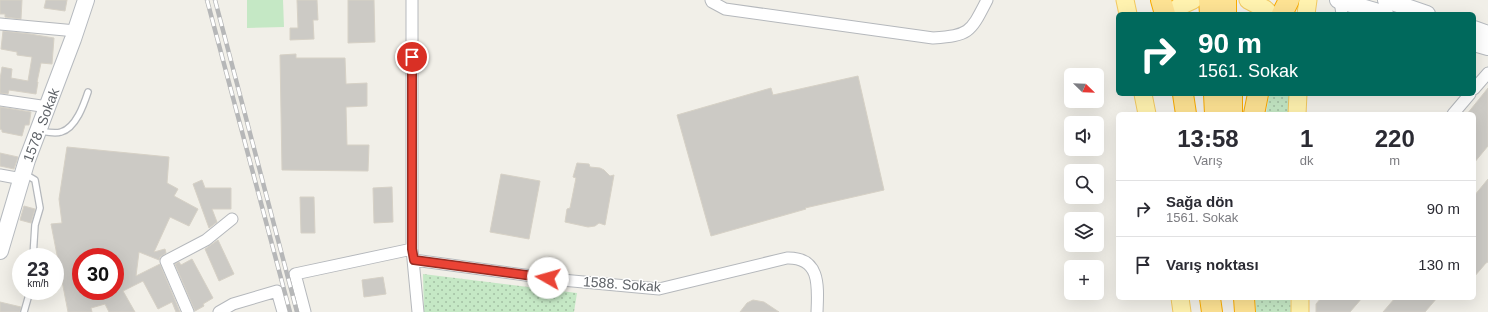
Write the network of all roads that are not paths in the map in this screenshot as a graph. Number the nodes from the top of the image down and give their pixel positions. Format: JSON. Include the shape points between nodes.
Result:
{"nodes":[{"id":1,"x":86,"y":0,"type":"edge"},
{"id":2,"x":412,"y":0,"type":"edge"},
{"id":3,"x":711,"y":0,"type":"edge"},
{"id":4,"x":987,"y":0,"type":"edge"},
{"id":5,"x":1125,"y":0,"type":"edge"},
{"id":6,"x":1134,"y":0,"type":"edge"},
{"id":7,"x":1161,"y":0,"type":"edge"},
{"id":8,"x":1193,"y":0,"type":"edge"},
{"id":9,"x":1209,"y":0,"type":"edge"},
{"id":10,"x":1248,"y":0,"type":"edge"},
{"id":11,"x":1289,"y":0,"type":"edge"},
{"id":12,"x":1308,"y":0,"type":"edge"},
{"id":13,"x":1386,"y":0,"type":"edge"},
{"id":14,"x":1340,"y":5,"type":"edge"},
{"id":15,"x":1222,"y":10,"type":"edge"},
{"id":16,"x":1366,"y":11,"type":"edge"},
{"id":17,"x":1128,"y":12,"type":"edge"},
{"id":18,"x":1133,"y":12,"type":"edge"},
{"id":19,"x":1164,"y":12,"type":"edge"},
{"id":20,"x":1172,"y":12,"type":"edge"},
{"id":21,"x":1268,"y":12,"type":"edge"},
{"id":22,"x":1283,"y":12,"type":"edge"},
{"id":23,"x":1306,"y":12,"type":"edge"},
{"id":24,"x":1420,"y":12,"type":"edge"},
{"id":25,"x":0,"y":24,"type":"edge"},
{"id":26,"x":1476,"y":30,"type":"edge"},
{"id":27,"x":76,"y":31,"type":"junction"},
{"id":28,"x":1488,"y":34,"type":"edge"},
{"id":29,"x":1476,"y":44,"type":"edge"},
{"id":30,"x":1488,"y":47,"type":"edge"},
{"id":31,"x":1488,"y":72,"type":"edge"},
{"id":32,"x":1476,"y":87,"type":"edge"},
{"id":33,"x":88,"y":92,"type":"dead end"},
{"id":34,"x":1143,"y":96,"type":"edge"},
{"id":35,"x":1182,"y":96,"type":"edge"},
{"id":36,"x":1214,"y":96,"type":"edge"},
{"id":37,"x":1232,"y":96,"type":"edge"},
{"id":38,"x":1258,"y":96,"type":"edge"},
{"id":39,"x":1468,"y":96,"type":"edge"},
{"id":40,"x":0,"y":100,"type":"edge"},
{"id":41,"x":48,"y":107,"type":"junction"},
{"id":42,"x":1147,"y":112,"type":"edge"},
{"id":43,"x":1186,"y":112,"type":"edge"},
{"id":44,"x":1215,"y":112,"type":"edge"},
{"id":45,"x":1232,"y":112,"type":"edge"},
{"id":46,"x":1254,"y":112,"type":"edge"},
{"id":47,"x":1455,"y":112,"type":"edge"},
{"id":48,"x":39,"y":131,"type":"junction"},
{"id":49,"x":0,"y":175,"type":"edge"},
{"id":50,"x":23,"y":176,"type":"junction"},
{"id":51,"x":232,"y":219,"type":"dead end"},
{"id":52,"x":34,"y":248,"type":"edge"},
{"id":53,"x":0,"y":251,"type":"edge"},
{"id":54,"x":413,"y":255,"type":"junction"},
{"id":55,"x":27,"y":300,"type":"edge"},
{"id":56,"x":1180,"y":300,"type":"edge"},
{"id":57,"x":1191,"y":300,"type":"edge"},
{"id":58,"x":1210,"y":300,"type":"edge"},
{"id":59,"x":1223,"y":300,"type":"edge"},
{"id":60,"x":1244,"y":300,"type":"edge"},
{"id":61,"x":1300,"y":300,"type":"edge"},
{"id":62,"x":24,"y":312,"type":"edge"},
{"id":63,"x":188,"y":312,"type":"edge"},
{"id":64,"x":219,"y":312,"type":"edge"},
{"id":65,"x":283,"y":312,"type":"edge"},
{"id":66,"x":305,"y":312,"type":"edge"},
{"id":67,"x":418,"y":312,"type":"edge"},
{"id":68,"x":817,"y":312,"type":"edge"},
{"id":69,"x":1182,"y":312,"type":"edge"},
{"id":70,"x":1190,"y":312,"type":"edge"},
{"id":71,"x":1212,"y":312,"type":"edge"},
{"id":72,"x":1224,"y":312,"type":"edge"},
{"id":73,"x":1245,"y":312,"type":"edge"},
{"id":74,"x":1300,"y":312,"type":"edge"}],
"edges":[{"from":1,"to":27,"type":"street","name":"1578. Sokak"},
{"from":2,"to":54,"type":"street"},
{"from":3,"to":4,"type":"street","via":[[725,9],[933,38],[957,36],[968,31]]},
{"from":5,"to":17,"type":"main road"},
{"from":6,"to":18,"type":"main road"},
{"from":7,"to":19,"type":"highway"},
{"from":8,"to":20,"type":"main road"},
{"from":9,"to":15,"type":"highway"},
{"from":10,"to":21,"type":"main road"},
{"from":11,"to":22,"type":"highway"},
{"from":12,"to":23,"type":"main road"},
{"from":13,"to":24,"type":"street"},
{"from":14,"to":16,"type":"street"},
{"from":25,"to":27,"type":"street"},
{"from":26,"to":28,"type":"street"},
{"from":27,"to":41,"type":"street","name":"1578. Sokak"},
{"from":29,"to":30,"type":"street"},
{"from":31,"to":32,"type":"street"},
{"from":33,"to":48,"type":"lane","via":[[76,119],[68,129],[61,132]]},
{"from":34,"to":42,"type":"main road"},
{"from":35,"to":43,"type":"highway"},
{"from":36,"to":44,"type":"highway"},
{"from":37,"to":45,"type":"highway"},
{"from":38,"to":46,"type":"highway"},
{"from":39,"to":47,"type":"street"},
{"from":40,"to":41,"type":"street"},
{"from":41,"to":48,"type":"street","name":"1578. Sokak"},
{"from":48,"to":50,"type":"street","name":"1578. Sokak"},
{"from":49,"to":50,"type":"street"},
{"from":50,"to":52,"type":"lane","via":[[35,180],[40,208],[35,225]]},
{"from":50,"to":53,"type":"street","name":"1578. Sokak"},
{"from":51,"to":63,"type":"street","via":[[206,240],[166,261]]},
{"from":54,"to":66,"type":"street","name":"1588. Sokak","via":[[295,274]]},
{"from":54,"to":67,"type":"street"},
{"from":54,"to":68,"type":"street","name":"1588. Sokak","via":[[562,280],[659,289],[794,258],[804,260],[813,270],[818,286]]},
{"from":55,"to":62,"type":"lane"},
{"from":56,"to":69,"type":"main road"},
{"from":57,"to":70,"type":"main road"},
{"from":58,"to":71,"type":"highway"},
{"from":59,"to":72,"type":"highway"},
{"from":60,"to":73,"type":"highway"},
{"from":61,"to":74,"type":"main road"},
{"from":64,"to":65,"type":"street","via":[[233,304],[278,291]]}]}
